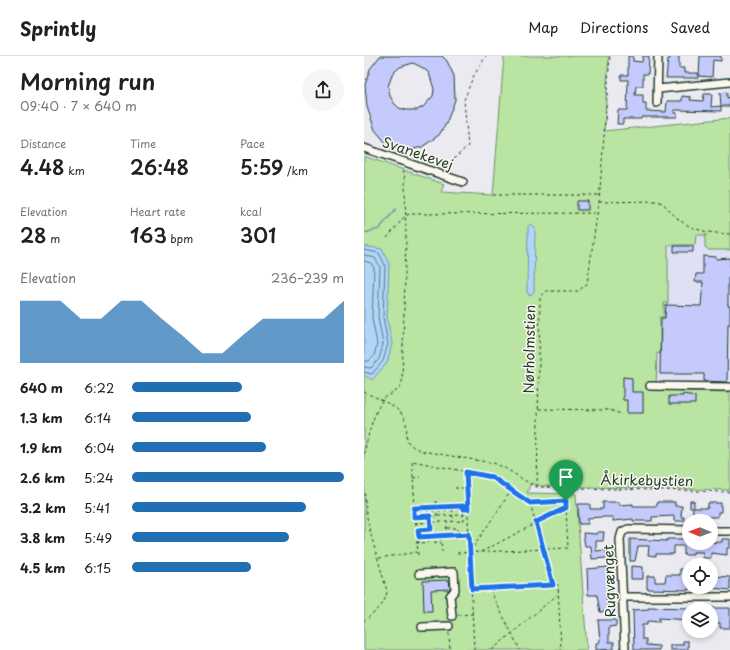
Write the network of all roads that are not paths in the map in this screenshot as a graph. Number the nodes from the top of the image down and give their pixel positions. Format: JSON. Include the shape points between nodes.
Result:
{"nodes":[{"id":1,"x":658,"y":56,"type":"edge"},
{"id":2,"x":730,"y":82,"type":"edge"},
{"id":3,"x":658,"y":89,"type":"junction"},
{"id":4,"x":657,"y":103,"type":"dead end"},
{"id":5,"x":364,"y":148,"type":"edge"},
{"id":6,"x":463,"y":182,"type":"dead end"},
{"id":7,"x":650,"y":386,"type":"dead end"},
{"id":8,"x":730,"y":388,"type":"edge"},
{"id":9,"x":682,"y":530,"type":"edge"},
{"id":10,"x":718,"y":531,"type":"edge"},
{"id":11,"x":730,"y":531,"type":"edge"},
{"id":12,"x":419,"y":574,"type":"dead end"},
{"id":13,"x":730,"y":596,"type":"edge"},
{"id":14,"x":622,"y":597,"type":"junction"},
{"id":15,"x":452,"y":616,"type":"dead end"},
{"id":16,"x":448,"y":626,"type":"dead end"},
{"id":17,"x":422,"y":627,"type":"dead end"},
{"id":18,"x":625,"y":650,"type":"edge"}],
"edges":[{"from":1,"to":3,"type":"street"},
{"from":2,"to":3,"type":"street"},
{"from":3,"to":4,"type":"street"},
{"from":5,"to":6,"type":"street","name":"Svanekevej"},
{"from":7,"to":8,"type":"street"},
{"from":9,"to":14,"type":"street","name":"Rugvænget","via":[[628,529],[622,532]]},
{"from":10,"to":11,"type":"street"},
{"from":12,"to":15,"type":"street","via":[[454,572],[455,590],[450,596]]},
{"from":13,"to":14,"type":"street"},
{"from":14,"to":18,"type":"street","name":"Rugvænget"},
{"from":16,"to":17,"type":"street"}]}
